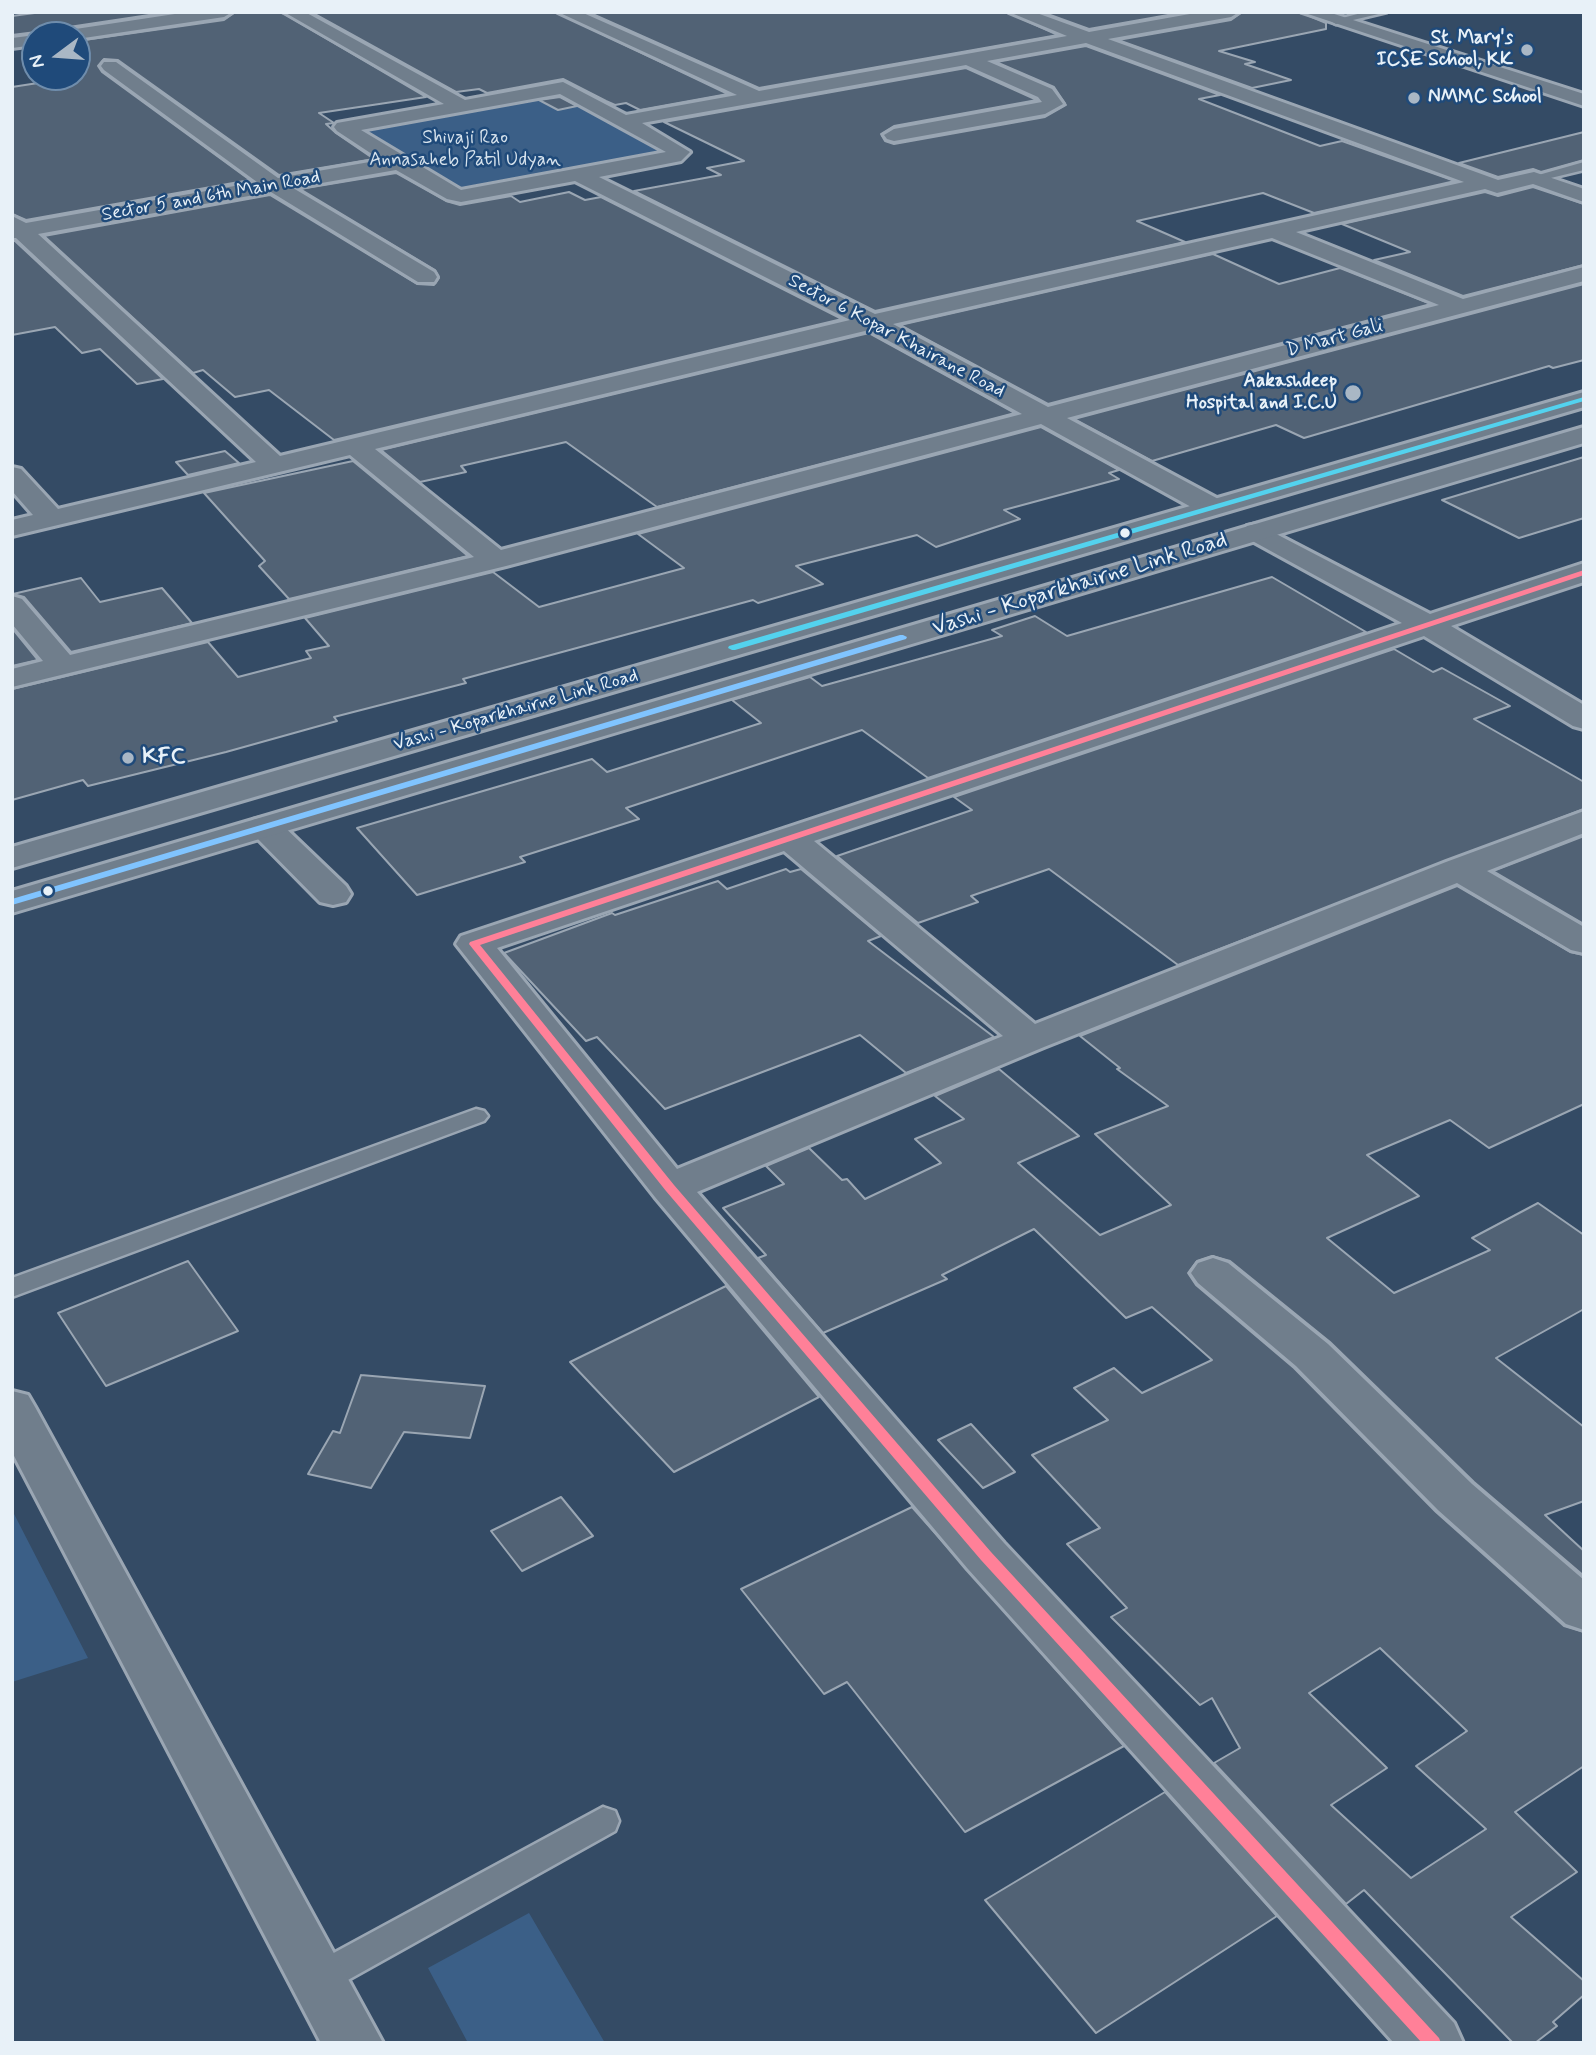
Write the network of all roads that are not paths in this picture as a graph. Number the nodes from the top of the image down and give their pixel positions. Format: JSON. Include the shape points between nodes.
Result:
{"nodes":[{"id":1,"x":225,"y":12,"type":"edge"},
{"id":2,"x":292,"y":12,"type":"edge"},
{"id":3,"x":566,"y":12,"type":"edge"},
{"id":4,"x":1017,"y":12,"type":"edge"},
{"id":5,"x":1231,"y":12,"type":"edge"},
{"id":6,"x":1382,"y":12,"type":"edge"},
{"id":7,"x":1331,"y":16,"type":"edge"},
{"id":8,"x":91,"y":32,"type":"edge"},
{"id":9,"x":1088,"y":38,"type":"junction"},
{"id":10,"x":968,"y":59,"type":"junction"},
{"id":11,"x":110,"y":66,"type":"dead end"},
{"id":12,"x":758,"y":97,"type":"junction"},
{"id":13,"x":1584,"y":100,"type":"edge"},
{"id":14,"x":460,"y":105,"type":"junction"},
{"id":15,"x":627,"y":120,"type":"junction"},
{"id":16,"x":894,"y":135,"type":"dead end"},
{"id":17,"x":399,"y":163,"type":"junction"},
{"id":18,"x":1584,"y":166,"type":"edge"},
{"id":19,"x":575,"y":173,"type":"junction"},
{"id":20,"x":1534,"y":178,"type":"junction"},
{"id":21,"x":1486,"y":183,"type":"junction"},
{"id":22,"x":274,"y":185,"type":"junction"},
{"id":23,"x":1584,"y":196,"type":"edge"},
{"id":24,"x":16,"y":228,"type":"edge"},
{"id":25,"x":1276,"y":232,"type":"junction"},
{"id":26,"x":1584,"y":274,"type":"edge"},
{"id":27,"x":426,"y":277,"type":"dead end"},
{"id":28,"x":1461,"y":306,"type":"junction"},
{"id":29,"x":872,"y":322,"type":"junction"},
{"id":30,"x":1584,"y":399,"type":"edge"},
{"id":31,"x":1045,"y":416,"type":"junction"},
{"id":32,"x":1584,"y":435,"type":"edge"},
{"id":33,"x":356,"y":447,"type":"junction"},
{"id":34,"x":276,"y":466,"type":"junction"},
{"id":35,"x":12,"y":475,"type":"edge"},
{"id":36,"x":1215,"y":506,"type":"junction"},
{"id":37,"x":52,"y":519,"type":"junction"},
{"id":38,"x":12,"y":528,"type":"edge"},
{"id":39,"x":1259,"y":531,"type":"junction"},
{"id":40,"x":496,"y":560,"type":"junction"},
{"id":41,"x":1584,"y":572,"type":"edge"},
{"id":42,"x":12,"y":605,"type":"edge"},
{"id":43,"x":1426,"y":624,"type":"junction"},
{"id":44,"x":62,"y":664,"type":"junction"},
{"id":45,"x":12,"y":678,"type":"edge"},
{"id":46,"x":1584,"y":719,"type":"edge"},
{"id":47,"x":1584,"y":821,"type":"edge"},
{"id":48,"x":265,"y":827,"type":"junction"},
{"id":49,"x":789,"y":838,"type":"junction"},
{"id":50,"x":12,"y":858,"type":"edge"},
{"id":51,"x":1458,"y":869,"type":"junction"},
{"id":52,"x":333,"y":894,"type":"dead end"},
{"id":53,"x":12,"y":902,"type":"edge"},
{"id":54,"x":1584,"y":942,"type":"edge"},
{"id":55,"x":1030,"y":1039,"type":"junction"},
{"id":56,"x":476,"y":1116,"type":"dead end"},
{"id":57,"x":670,"y":1188,"type":"junction"},
{"id":58,"x":1213,"y":1273,"type":"dead end"},
{"id":59,"x":12,"y":1288,"type":"edge"},
{"id":60,"x":12,"y":1407,"type":"edge"},
{"id":61,"x":1584,"y":1610,"type":"edge"},
{"id":62,"x":603,"y":1821,"type":"dead end"},
{"id":63,"x":318,"y":1979,"type":"junction"},
{"id":64,"x":353,"y":2043,"type":"edge"},
{"id":65,"x":1433,"y":2043,"type":"edge"}],
"edges":[{"from":1,"to":8,"type":"street"},
{"from":2,"to":14,"type":"street"},
{"from":3,"to":12,"type":"street"},
{"from":4,"to":9,"type":"street"},
{"from":5,"to":9,"type":"street"},
{"from":6,"to":7,"type":"lane"},
{"from":7,"to":13,"type":"street"},
{"from":9,"to":10,"type":"street"},
{"from":9,"to":21,"type":"street"},
{"from":10,"to":12,"type":"street"},
{"from":10,"to":16,"type":"street","via":[[1045,93],[1054,104]]},
{"from":11,"to":22,"type":"street"},
{"from":12,"to":15,"type":"street"},
{"from":14,"to":15,"type":"street","via":[[564,88]]},
{"from":14,"to":17,"type":"street","via":[[344,127]]},
{"from":15,"to":19,"type":"street","via":[[680,152],[674,157]]},
{"from":17,"to":19,"type":"street","via":[[461,196]]},
{"from":17,"to":22,"type":"street","name":"Sector 5 and 6th Main Road"},
{"from":18,"to":20,"type":"lane"},
{"from":19,"to":29,"type":"street","name":"Sector 6 Kopar Khairane Road"},
{"from":20,"to":21,"type":"street","via":[[1497,187]]},
{"from":20,"to":23,"type":"street"},
{"from":21,"to":25,"type":"street"},
{"from":22,"to":24,"type":"street","name":"Sector 5 and 6th Main Road"},
{"from":22,"to":27,"type":"street"},
{"from":24,"to":34,"type":"street"},
{"from":25,"to":28,"type":"street"},
{"from":25,"to":29,"type":"street"},
{"from":26,"to":28,"type":"street","name":"D Mart Gali"},
{"from":28,"to":31,"type":"street","name":"D Mart Gali"},
{"from":29,"to":31,"type":"street","name":"Sector 6 Kopar Khairane Road"},
{"from":29,"to":33,"type":"street"},
{"from":30,"to":36,"type":"street","name":"Vashi - Koparkhairne Link Road"},
{"from":31,"to":36,"type":"street","name":"Sector 6 Kopar Khairane Road"},
{"from":31,"to":40,"type":"street","name":"D Mart Gali"},
{"from":32,"to":39,"type":"street","name":"Vashi - Koparkhairne Link Road"},
{"from":33,"to":34,"type":"street"},
{"from":33,"to":40,"type":"street"},
{"from":34,"to":37,"type":"street"},
{"from":35,"to":37,"type":"street"},
{"from":36,"to":39,"type":"street"},
{"from":36,"to":39,"type":"street"},
{"from":36,"to":50,"type":"street","name":"Vashi - Koparkhairne Link Road"},
{"from":37,"to":38,"type":"street"},
{"from":39,"to":43,"type":"street"},
{"from":39,"to":48,"type":"street","name":"Vashi - Koparkhairne Link Road"},
{"from":40,"to":44,"type":"street","name":"D Mart Gali"},
{"from":41,"to":43,"type":"street"},
{"from":42,"to":44,"type":"street"},
{"from":43,"to":46,"type":"street"},
{"from":43,"to":49,"type":"street"},
{"from":44,"to":45,"type":"street","name":"D Mart Gali"},
{"from":47,"to":51,"type":"street"},
{"from":48,"to":52,"type":"street"},
{"from":48,"to":53,"type":"street","name":"Vashi - Koparkhairne Link Road"},
{"from":49,"to":55,"type":"street"},
{"from":49,"to":57,"type":"street","via":[[474,944]]},
{"from":51,"to":54,"type":"street"},
{"from":51,"to":55,"type":"street"},
{"from":55,"to":57,"type":"street"},
{"from":56,"to":59,"type":"lane"},
{"from":57,"to":65,"type":"street","via":[[986,1556]]},
{"from":58,"to":61,"type":"street","via":[[1312,1355],[1455,1497]]},
{"from":60,"to":63,"type":"street"},
{"from":62,"to":63,"type":"lane"},
{"from":63,"to":64,"type":"street"}]}
